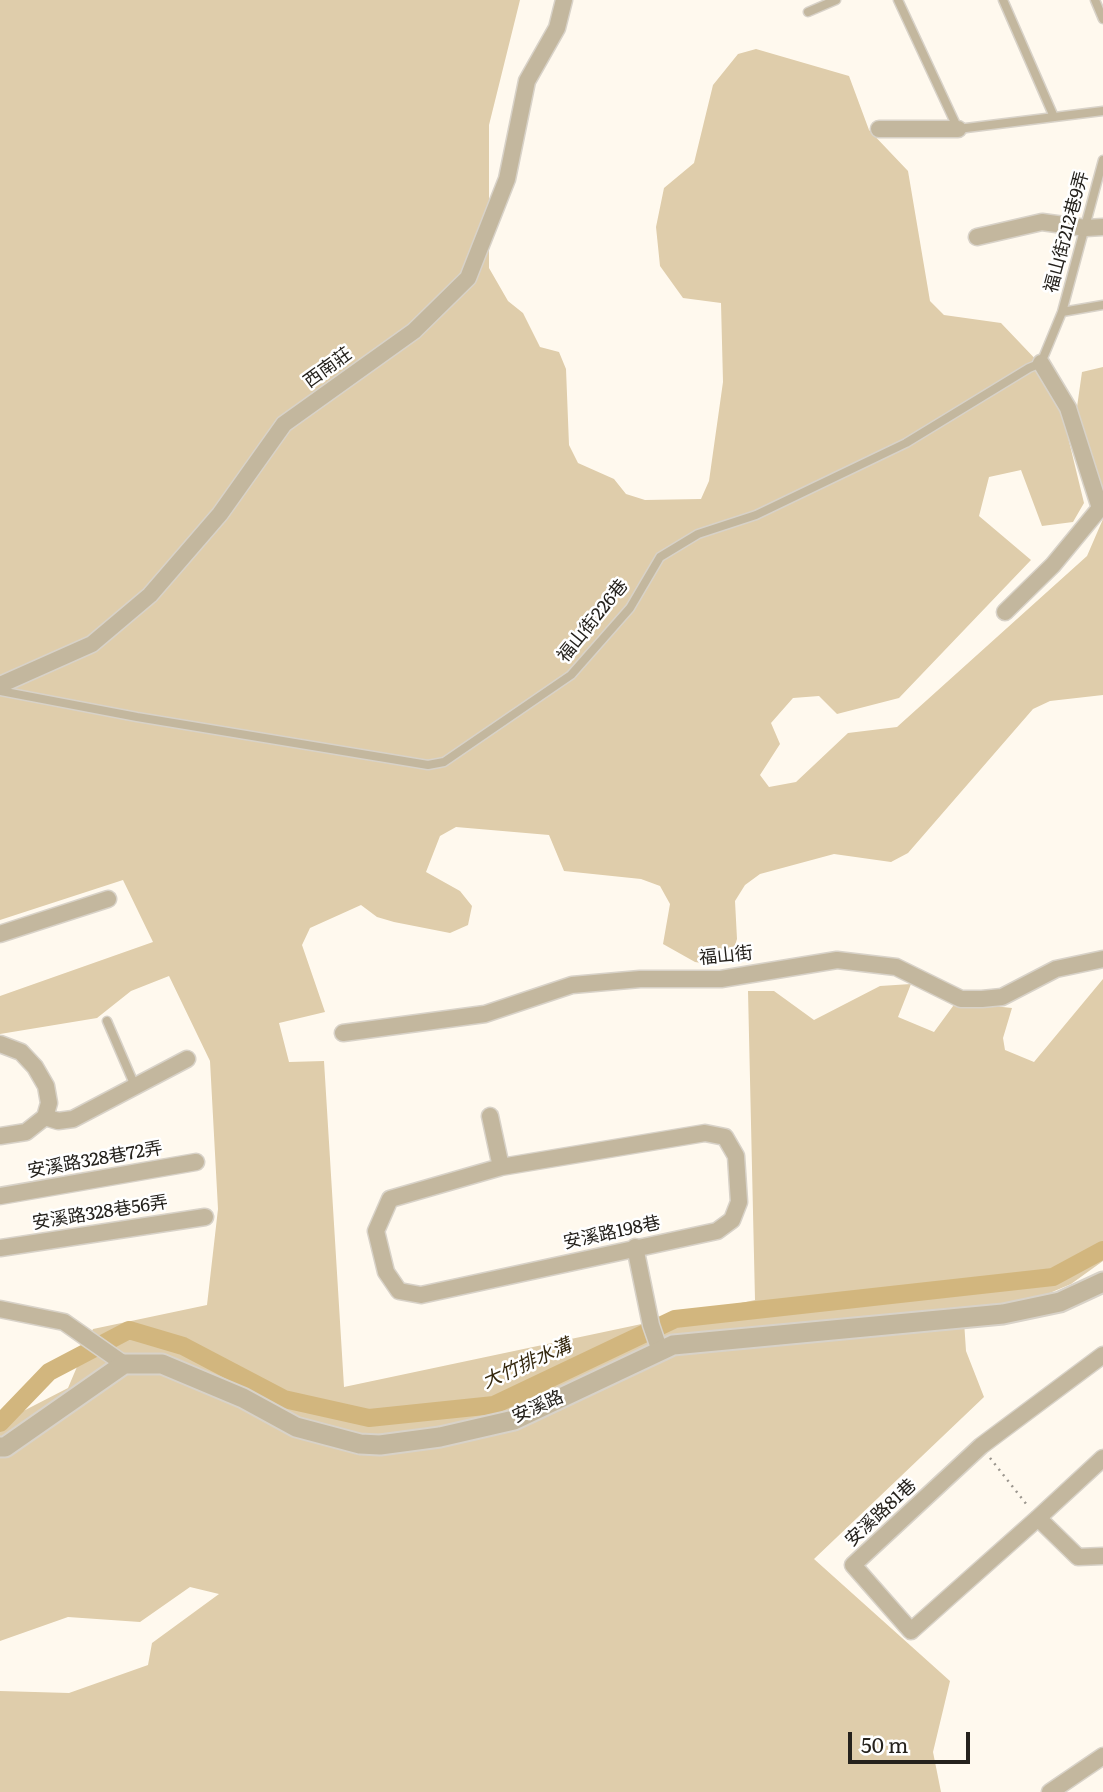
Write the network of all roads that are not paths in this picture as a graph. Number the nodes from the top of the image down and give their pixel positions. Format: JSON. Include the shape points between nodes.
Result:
{"nodes":[{"id":1,"x":564,"y":0,"type":"edge"},
{"id":2,"x":836,"y":0,"type":"edge"},
{"id":3,"x":898,"y":0,"type":"edge"},
{"id":4,"x":1003,"y":0,"type":"edge"},
{"id":5,"x":1094,"y":0,"type":"edge"},
{"id":6,"x":808,"y":12,"type":"dead end"},
{"id":7,"x":1102,"y":13,"type":"edge"},
{"id":8,"x":1103,"y":111,"type":"edge"},
{"id":9,"x":1054,"y":117,"type":"junction"},
{"id":10,"x":879,"y":129,"type":"dead end"},
{"id":11,"x":958,"y":129,"type":"junction"},
{"id":12,"x":1103,"y":160,"type":"edge"},
{"id":13,"x":1103,"y":228,"type":"edge"},
{"id":14,"x":1086,"y":229,"type":"junction"},
{"id":15,"x":977,"y":237,"type":"dead end"},
{"id":16,"x":1103,"y":305,"type":"edge"},
{"id":17,"x":1062,"y":312,"type":"junction"},
{"id":18,"x":1041,"y":363,"type":"junction"},
{"id":19,"x":1101,"y":507,"type":"edge"},
{"id":20,"x":1006,"y":612,"type":"dead end"},
{"id":21,"x":0,"y":688,"type":"edge"},
{"id":22,"x":108,"y":900,"type":"dead end"},
{"id":23,"x":0,"y":934,"type":"edge"},
{"id":24,"x":1103,"y":959,"type":"edge"},
{"id":25,"x":107,"y":1021,"type":"dead end"},
{"id":26,"x":343,"y":1033,"type":"dead end"},
{"id":27,"x":0,"y":1044,"type":"edge"},
{"id":28,"x":187,"y":1059,"type":"dead end"},
{"id":29,"x":135,"y":1086,"type":"junction"},
{"id":30,"x":490,"y":1116,"type":"dead end"},
{"id":31,"x":45,"y":1117,"type":"junction"},
{"id":32,"x":0,"y":1136,"type":"edge"},
{"id":33,"x":197,"y":1161,"type":"dead end"},
{"id":34,"x":501,"y":1167,"type":"junction"},
{"id":35,"x":0,"y":1196,"type":"edge"},
{"id":36,"x":205,"y":1217,"type":"dead end"},
{"id":37,"x":635,"y":1247,"type":"junction"},
{"id":38,"x":0,"y":1248,"type":"edge"},
{"id":39,"x":1103,"y":1282,"type":"edge"},
{"id":40,"x":0,"y":1308,"type":"edge"},
{"id":41,"x":658,"y":1346,"type":"junction"},
{"id":42,"x":1103,"y":1355,"type":"edge"},
{"id":43,"x":124,"y":1364,"type":"junction"},
{"id":44,"x":0,"y":1447,"type":"edge"},
{"id":45,"x":1103,"y":1458,"type":"edge"},
{"id":46,"x":1038,"y":1518,"type":"junction"},
{"id":47,"x":1103,"y":1556,"type":"edge"},
{"id":48,"x":1103,"y":1756,"type":"edge"},
{"id":49,"x":1050,"y":1792,"type":"edge"}],
"edges":[{"from":1,"to":21,"type":"street","name":"西南莊","via":[[557,28],[527,81],[507,179],[468,278],[414,331],[284,424],[220,514],[150,595],[92,644]]},
{"from":2,"to":6,"type":"lane"},
{"from":3,"to":11,"type":"lane"},
{"from":4,"to":9,"type":"lane"},
{"from":5,"to":7,"type":"lane"},
{"from":8,"to":9,"type":"lane"},
{"from":9,"to":11,"type":"lane"},
{"from":10,"to":11,"type":"street"},
{"from":12,"to":14,"type":"lane","name":"福山街212巷9弄"},
{"from":13,"to":14,"type":"street"},
{"from":14,"to":15,"type":"street","via":[[1042,222]]},
{"from":14,"to":17,"type":"lane","name":"福山街212巷9弄"},
{"from":16,"to":17,"type":"lane"},
{"from":17,"to":18,"type":"lane"},
{"from":18,"to":19,"type":"street","via":[[1068,408]]},
{"from":18,"to":21,"type":"lane","name":"福山街226巷","via":[[906,443],[756,515],[698,534],[660,557],[630,608],[571,675],[444,762],[428,765],[137,717]]},
{"from":19,"to":20,"type":"street"},
{"from":22,"to":23,"type":"street"},
{"from":24,"to":26,"type":"street","name":"福山街","via":[[1056,969],[1002,996],[982,999],[961,999],[896,967],[837,960],[721,979],[572,985],[485,1014]]},
{"from":25,"to":29,"type":"lane"},
{"from":27,"to":31,"type":"street","via":[[21,1052],[35,1068],[46,1086],[49,1103]]},
{"from":28,"to":29,"type":"street"},
{"from":29,"to":31,"type":"street","via":[[73,1119]]},
{"from":30,"to":34,"type":"street"},
{"from":31,"to":32,"type":"street","via":[[26,1132]]},
{"from":33,"to":35,"type":"street","name":"安溪路328巷72弄"},
{"from":34,"to":37,"type":"street","name":"安溪路198巷","via":[[705,1133],[725,1137],[736,1156],[738,1202],[732,1220],[717,1231]]},
{"from":34,"to":37,"type":"street","name":"安溪路198巷","via":[[390,1199],[376,1231],[386,1272],[399,1291],[421,1295]]},
{"from":36,"to":38,"type":"street","name":"安溪路328巷56弄"},
{"from":37,"to":41,"type":"street"},
{"from":39,"to":41,"type":"street","name":"安溪路","via":[[1060,1303],[1003,1314]]},
{"from":40,"to":43,"type":"street","via":[[64,1322]]},
{"from":41,"to":43,"type":"street","name":"安溪路","via":[[514,1420],[380,1445],[296,1427],[243,1398],[162,1364]]},
{"from":42,"to":46,"type":"street","name":"安溪路81巷","via":[[981,1446],[853,1566],[911,1631]]},
{"from":43,"to":44,"type":"street"},
{"from":45,"to":46,"type":"street","name":"安溪路81巷"},
{"from":46,"to":47,"type":"street","via":[[1078,1557]]},
{"from":48,"to":49,"type":"street"}]}
